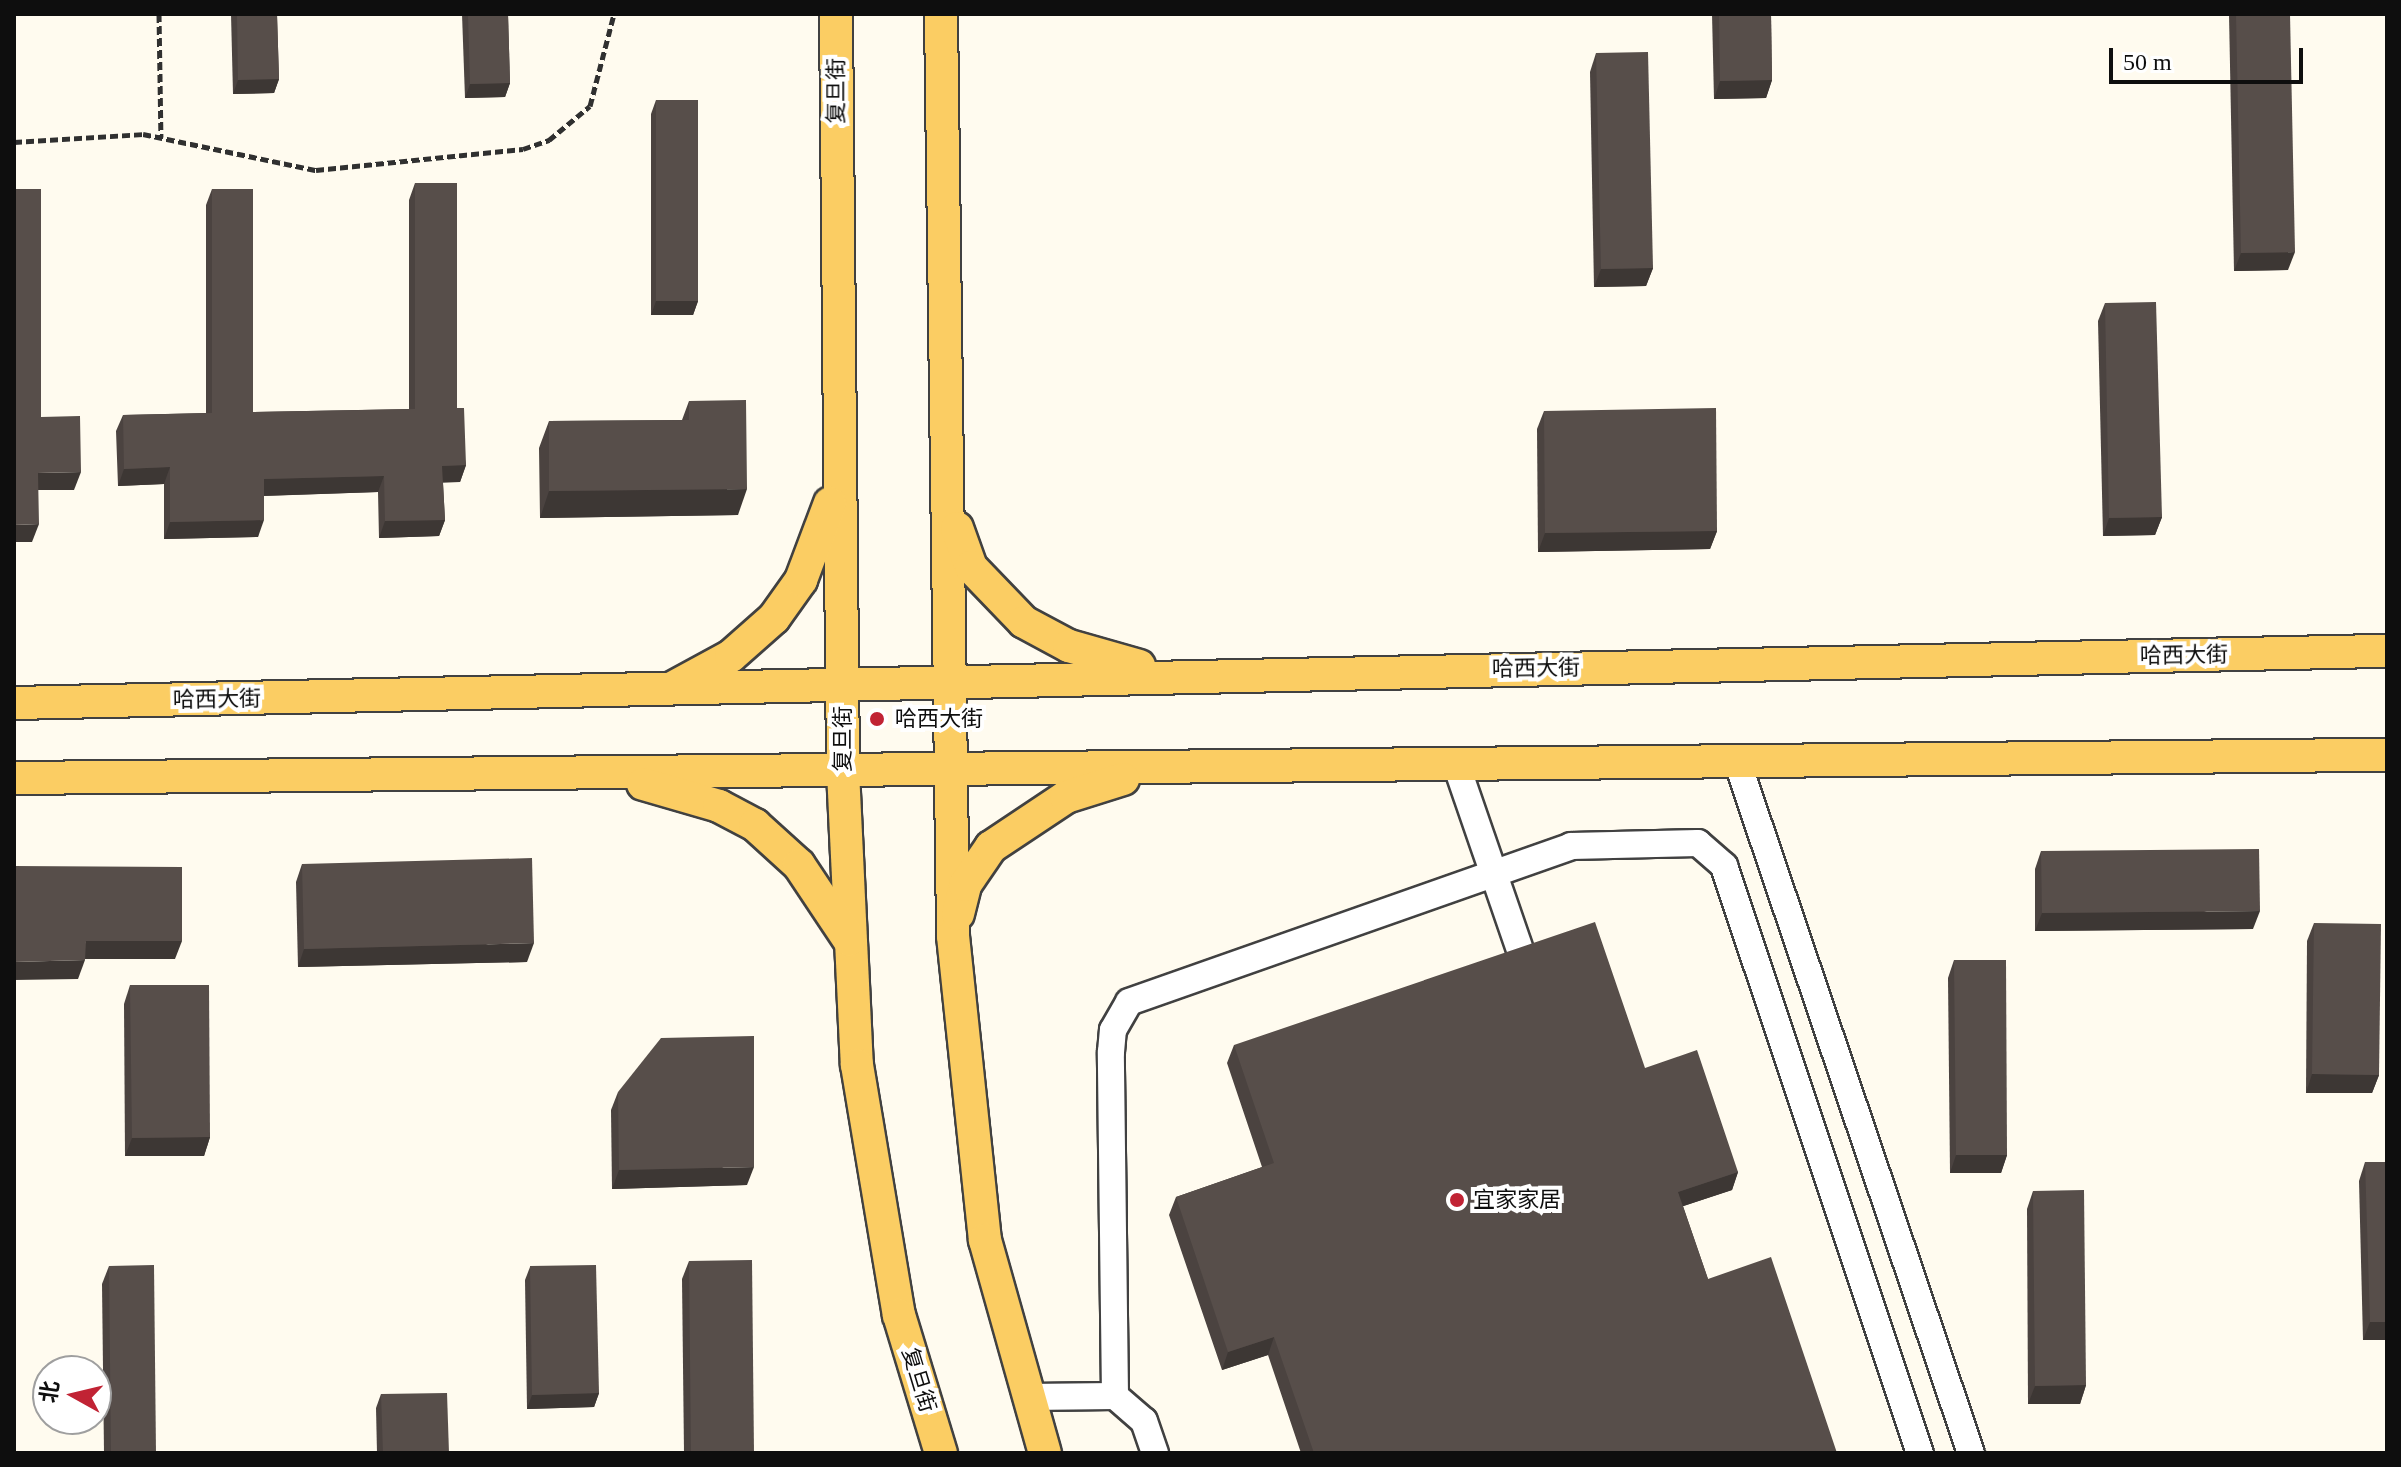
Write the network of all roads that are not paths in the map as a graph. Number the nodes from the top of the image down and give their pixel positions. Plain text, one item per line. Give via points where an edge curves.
1 (836, 14) edge
2 (941, 14) edge
3 (837, 469) junction
4 (950, 496) junction
5 (2387, 651) edge
6 (1169, 675) junction
7 (950, 682) junction
8 (843, 689) junction
9 (667, 690) junction
10 (14, 703) edge
11 (2387, 755) edge
12 (1737, 761) junction
13 (1456, 764) junction
14 (1160, 767) junction
15 (843, 771) junction
16 (597, 773) junction
17 (949, 773) junction
18 (14, 778) edge
19 (1495, 878) junction
20 (953, 936) junction
21 (852, 945) junction
22 (1519, 947) edge
23 (1115, 1396) junction
24 (1028, 1397) junction
25 (941, 1453) edge
26 (1045, 1453) edge
27 (1155, 1453) edge
28 (1920, 1453) edge
29 (1971, 1453) edge

1 - 3 main road, 复旦街
2 - 4 main road
3 - 8 main road, 复旦街
3 - 9 main road via 823,532 774,618 731,656
4 - 6 main road via 971,567 1000,602 1069,646
4 - 7 main road
5 - 6 main road, 哈西大街
6 - 7 main road, 哈西大街
7 - 8 main road, 哈西大街
7 - 17 main road
8 - 9 main road, 哈西大街
8 - 15 main road, 复旦街
9 - 10 main road, 哈西大街
11 - 12 main road
12 - 13 main road
12 - 29 street
13 - 14 main road
13 - 19 street
14 - 17 main road
14 - 20 main road via 1066,797 991,847 965,885
15 - 16 main road
15 - 17 main road
15 - 21 main road, 复旦街
16 - 18 main road
16 - 21 main road via 719,806 755,825 799,865
17 - 20 main road
19 - 22 street
19 - 23 street via 1148,994 1119,1014 1110,1139
19 - 28 street via 1571,846 1698,843 1724,866
20 - 24 main road via 985,1240
21 - 25 main road, 复旦街 via 872,1177 899,1315
23 - 24 street
23 - 27 street via 1144,1421
24 - 26 main road

